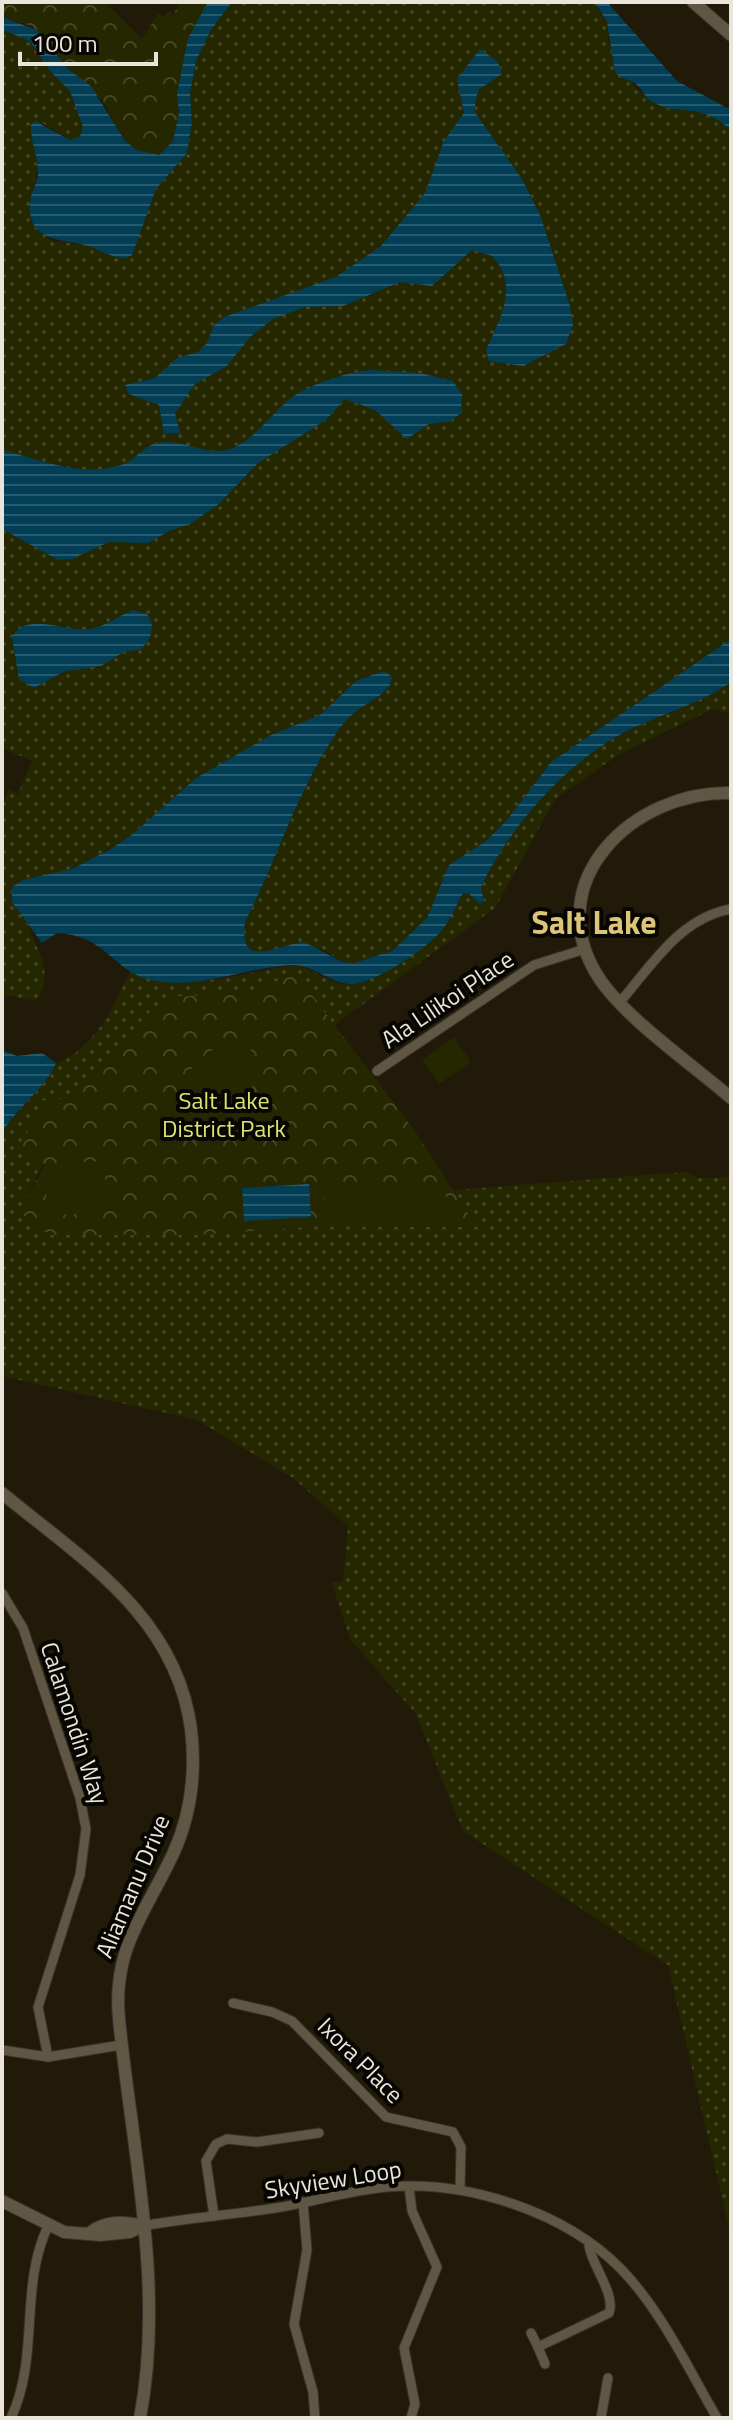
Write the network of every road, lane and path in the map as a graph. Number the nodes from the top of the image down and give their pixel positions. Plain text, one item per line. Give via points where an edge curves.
1 (693, 2) edge
2 (731, 35) edge
3 (731, 793) edge
4 (731, 909) edge
5 (585, 949) junction
6 (620, 1002) junction
7 (377, 1071) dead end
8 (731, 1098) edge
9 (2, 1493) edge
10 (2, 1593) edge
11 (233, 2003) dead end
12 (121, 2045) junction
13 (2, 2050) edge
14 (48, 2057) junction
15 (319, 2133) dead end
16 (409, 2187) junction
17 (460, 2190) junction
18 (2, 2201) edge
19 (303, 2202) junction
20 (214, 2216) junction
21 (48, 2226) junction
22 (142, 2226) junction
23 (589, 2246) junction
24 (531, 2333) dead end
25 (538, 2347) junction
26 (545, 2364) dead end
27 (608, 2378) dead end
28 (11, 2418) edge
29 (140, 2418) edge
30 (315, 2418) edge
31 (411, 2418) edge
32 (601, 2418) edge
33 (717, 2418) edge

1 - 2 street
3 - 5 street via 674,801 616,835 598,856 582,894
4 - 6 street via 684,929
5 - 6 street via 601,981
5 - 7 street, Ala Lilikoi Place via 534,965
6 - 8 street
9 - 12 street, Aliamanu Drive via 143,1616 172,1660 188,1711 193,1746 189,1801 173,1855 130,1935 120,1966
10 - 14 street, Calamondin Way via 23,1628 86,1829 80,1875 38,2007
11 - 17 street, Ixora Place via 292,2021 386,2117 453,2132 461,2145
12 - 14 street
12 - 22 street, Aliamanu Drive
13 - 14 street
15 - 20 street via 216,2144 206,2161
16 - 17 street, Skyview Loop
16 - 19 street, Skyview Loop
16 - 31 street via 412,2211 437,2267 404,2348 416,2406
17 - 23 street, Skyview Loop via 531,2211
18 - 21 street
19 - 20 street, Skyview Loop
19 - 30 street via 307,2250 294,2324
20 - 22 street, Skyview Loop
21 - 22 street via 100,2235
21 - 28 street via 34,2264 30,2350
22 - 29 street, Aliamanu Drive via 151,2311
23 - 25 street via 610,2311
23 - 33 street, Skyview Loop via 619,2267 639,2290
24 - 25 street
25 - 26 street
27 - 32 street

